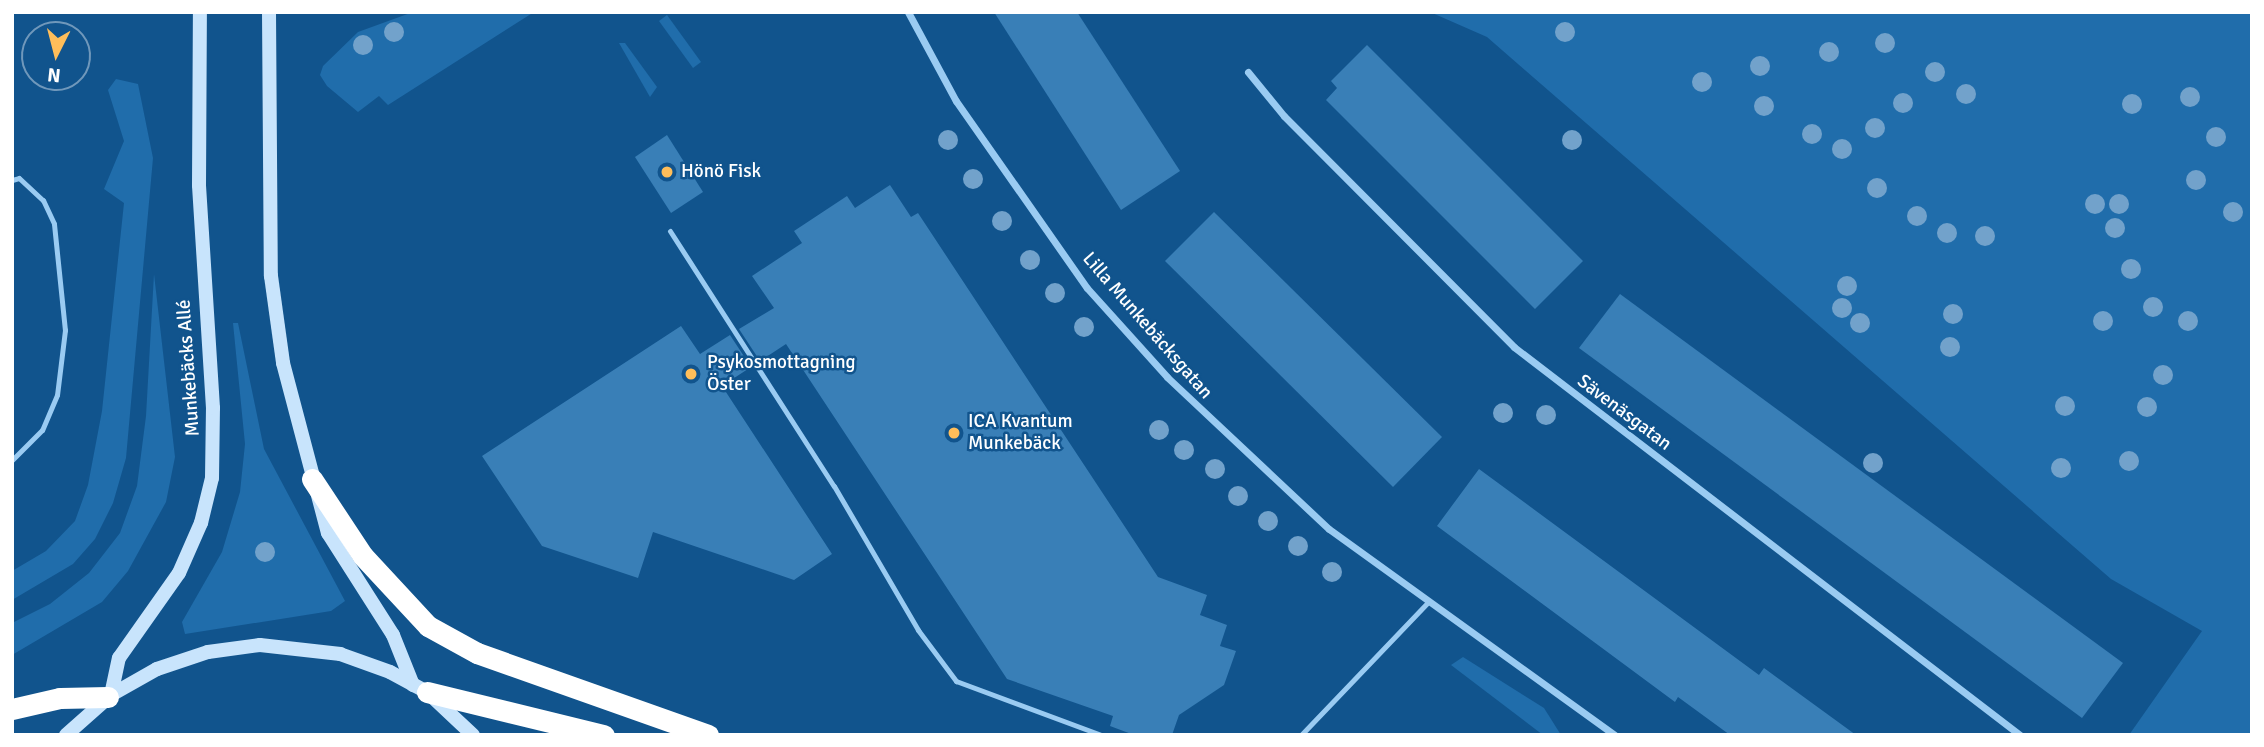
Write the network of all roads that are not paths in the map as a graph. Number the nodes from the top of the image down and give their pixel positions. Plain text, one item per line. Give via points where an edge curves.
1 (200, 12) edge
2 (270, 12) edge
3 (908, 12) edge
4 (1248, 72) dead end
5 (12, 180) edge
6 (670, 231) dead end
7 (12, 460) edge
8 (312, 479) junction
9 (1428, 602) junction
10 (420, 689) junction
11 (110, 696) junction
12 (12, 709) edge
13 (66, 735) edge
14 (473, 735) edge
15 (604, 735) edge
16 (708, 735) edge
17 (1101, 735) edge
18 (1301, 735) edge
19 (1615, 735) edge
20 (2020, 735) edge

1 - 11 street, Munkebäcks Allé via 198,185 214,408 212,478 201,523 180,573 119,658
2 - 8 street via 271,276 284,363
3 - 9 street, Lilla Munkebäcksgatan via 956,102 1087,288 1242,452 1329,529
4 - 20 street, Sävenäsgatan via 1284,116 1514,347
5 - 7 lane via 19,178 43,200 54,224 65,330 57,395 43,430
6 - 17 lane via 834,486 918,630 956,681
8 - 10 street via 339,557 393,635
8 - 16 highway via 377,574 428,626 469,649
9 - 18 lane
9 - 19 street, Lilla Munkebäcksgatan
10 - 11 street via 340,654 260,645 182,659
10 - 14 street
10 - 15 highway
11 - 12 highway via 60,698
11 - 13 street

